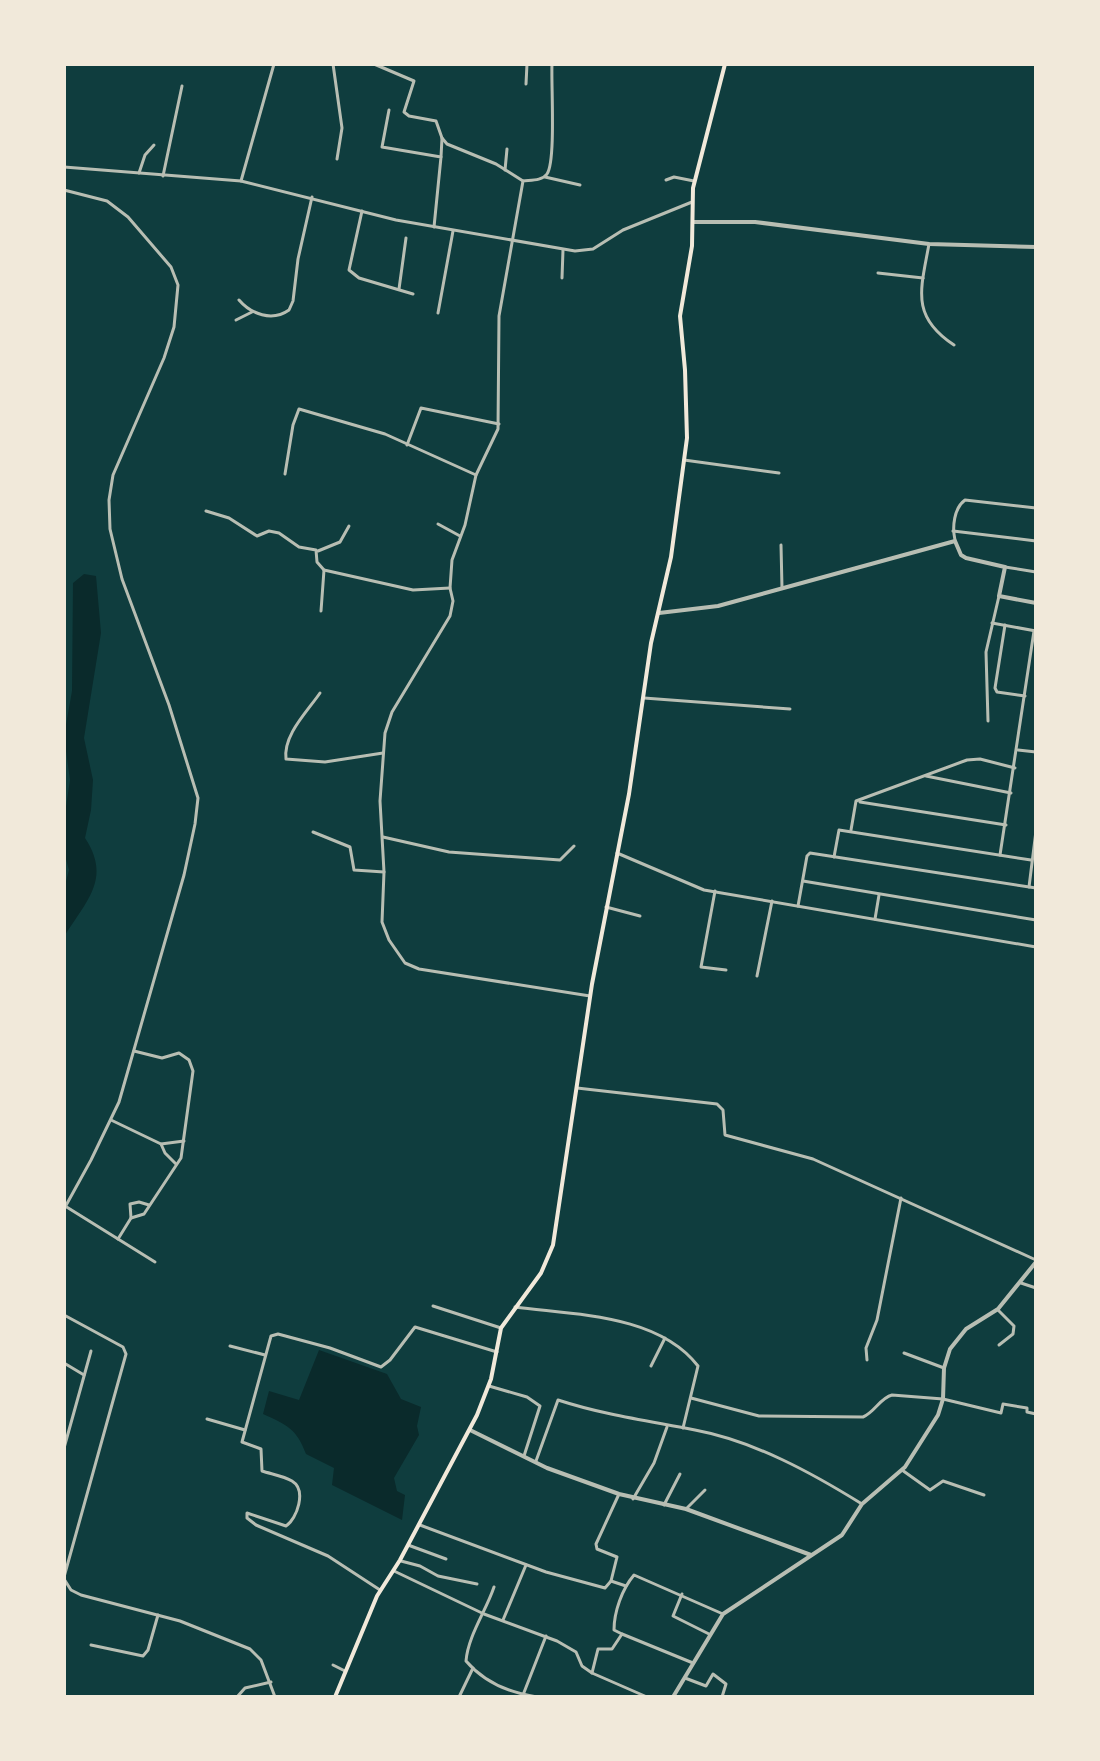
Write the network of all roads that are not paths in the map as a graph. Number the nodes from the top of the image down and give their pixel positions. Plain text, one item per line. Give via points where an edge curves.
1 (274, 64) edge
2 (333, 64) edge
3 (374, 64) edge
4 (527, 64) edge
5 (552, 64) edge
6 (725, 64) edge
7 (526, 84) dead end
8 (182, 86) dead end
9 (389, 110) dead end
10 (442, 138) junction
11 (154, 145) dead end
12 (507, 149) dead end
13 (441, 157) junction
14 (337, 159) dead end
15 (64, 167) edge
16 (505, 170) junction
17 (139, 173) junction
18 (163, 176) junction
19 (545, 177) junction
20 (666, 180) dead end
21 (241, 181) junction
22 (523, 181) junction
23 (694, 181) junction
24 (580, 185) dead end
25 (64, 190) edge
26 (312, 197) junction
27 (692, 202) junction
28 (362, 211) junction
29 (693, 222) junction
30 (434, 227) junction
31 (453, 231) junction
32 (406, 238) dead end
33 (513, 241) junction
34 (929, 244) junction
35 (1036, 247) edge
36 (563, 250) junction
37 (878, 273) dead end
38 (562, 278) dead end
39 (923, 278) junction
40 (399, 289) junction
41 (413, 294) dead end
42 (239, 300) dead end
43 (252, 312) junction
44 (438, 313) dead end
45 (236, 320) dead end
46 (954, 345) dead end
47 (499, 424) junction
48 (407, 445) junction
49 (684, 460) junction
50 (779, 473) dead end
51 (285, 474) dead end
52 (476, 475) junction
53 (1036, 508) edge
54 (206, 511) dead end
55 (438, 524) dead end
56 (349, 526) dead end
57 (953, 531) junction
58 (460, 536) junction
59 (955, 541) junction
60 (1036, 541) edge
61 (781, 545) dead end
62 (318, 551) junction
63 (1005, 567) junction
64 (324, 570) junction
65 (1036, 572) edge
66 (450, 588) junction
67 (782, 588) junction
68 (999, 596) junction
69 (1036, 603) edge
70 (321, 611) dead end
71 (659, 613) junction
72 (991, 623) junction
73 (1005, 625) junction
74 (1035, 631) edge
75 (320, 693) dead end
76 (1025, 696) junction
77 (644, 698) junction
78 (790, 709) dead end
79 (988, 721) dead end
80 (1018, 750) junction
81 (1036, 752) edge
82 (383, 753) junction
83 (1015, 768) junction
84 (926, 776) junction
85 (1011, 793) junction
86 (856, 801) junction
87 (1006, 825) junction
88 (1036, 831) edge
89 (313, 832) dead end
90 (851, 832) junction
91 (383, 837) junction
92 (574, 846) dead end
93 (617, 853) junction
94 (1000, 855) junction
95 (834, 857) junction
96 (1031, 860) junction
97 (384, 872) junction
98 (803, 881) junction
99 (1029, 887) junction
100 (1036, 888) edge
101 (715, 891) junction
102 (879, 894) junction
103 (772, 901) junction
104 (798, 906) junction
105 (606, 907) junction
106 (640, 916) dead end
107 (875, 919) junction
108 (1036, 920) edge
109 (1036, 947) edge
110 (726, 970) dead end
111 (757, 976) dead end
112 (590, 996) junction
113 (133, 1051) junction
114 (577, 1088) junction
115 (111, 1120) junction
116 (184, 1141) junction
117 (161, 1144) junction
118 (176, 1164) junction
119 (901, 1198) junction
120 (149, 1205) junction
121 (65, 1207) edge
122 (131, 1218) junction
123 (118, 1239) junction
124 (1036, 1261) edge
125 (155, 1262) dead end
126 (1021, 1283) junction
127 (1036, 1288) edge
128 (433, 1306) dead end
129 (515, 1307) junction
130 (998, 1309) junction
131 (64, 1315) edge
132 (501, 1328) junction
133 (665, 1338) junction
134 (999, 1345) dead end
135 (230, 1346) dead end
136 (91, 1351) dead end
137 (497, 1352) junction
138 (904, 1353) dead end
139 (265, 1355) junction
140 (867, 1360) dead end
141 (64, 1363) edge
142 (651, 1366) dead end
143 (944, 1368) junction
144 (84, 1375) junction
145 (488, 1386) junction
146 (691, 1398) junction
147 (943, 1399) junction
148 (1036, 1414) edge
149 (207, 1419) dead end
150 (667, 1427) junction
151 (683, 1429) junction
152 (245, 1430) junction
153 (470, 1430) junction
154 (66, 1433) edge
155 (64, 1448) edge
156 (524, 1456) junction
157 (535, 1462) junction
158 (902, 1470) junction
159 (680, 1474) dead end
160 (705, 1490) dead end
161 (619, 1494) junction
162 (984, 1495) dead end
163 (633, 1499) junction
164 (862, 1504) junction
165 (664, 1505) junction
166 (686, 1509) junction
167 (418, 1525) junction
168 (408, 1545) junction
169 (811, 1555) junction
170 (446, 1559) dead end
171 (400, 1560) junction
172 (526, 1565) junction
173 (393, 1570) junction
174 (64, 1578) edge
175 (611, 1581) junction
176 (477, 1584) dead end
177 (627, 1586) junction
178 (494, 1587) dead end
179 (380, 1590) junction
180 (682, 1594) junction
181 (484, 1614) junction
182 (723, 1614) junction
183 (158, 1615) junction
184 (503, 1621) junction
185 (622, 1634) junction
186 (709, 1634) junction
187 (546, 1636) junction
188 (91, 1645) dead end
189 (693, 1663) junction
190 (333, 1665) dead end
191 (473, 1668) junction
192 (345, 1671) junction
193 (592, 1673) junction
194 (685, 1678) junction
195 (271, 1682) junction
196 (635, 1691) junction
197 (514, 1695) edge
198 (523, 1695) junction
199 (237, 1697) edge
200 (275, 1697) edge
201 (335, 1697) edge
202 (459, 1697) edge
203 (537, 1697) edge
204 (632, 1697) edge
205 (647, 1697) edge
206 (673, 1697) edge
207 (722, 1697) edge

1 - 21 street
2 - 14 street via 342,128
3 - 10 street via 414,81 405,115 436,121
4 - 7 street
5 - 19 street via 551,155
6 - 23 main road
8 - 18 street
9 - 13 street via 382,147
10 - 13 street
10 - 16 street
11 - 17 street
12 - 16 street
13 - 30 street
15 - 17 street
16 - 22 street
17 - 18 street
18 - 21 street
19 - 22 street
19 - 24 street
20 - 23 street
21 - 26 street
22 - 33 street
23 - 27 main road
25 - 113 street via 107,201 128,217 171,267 178,285 174,327 122,451 109,500 122,579 198,798 184,875
26 - 28 street
26 - 43 street via 291,307 281,315
27 - 29 main road
27 - 36 street via 612,235 593,249
28 - 30 street
28 - 40 street via 349,270
29 - 34 street via 755,222
29 - 49 main road via 680,316 687,407
30 - 31 street
31 - 33 street
31 - 44 street
32 - 40 street
33 - 36 street
33 - 47 street via 499,316
34 - 35 street
34 - 39 street
36 - 38 street
37 - 39 street
39 - 46 street via 922,307 935,329
40 - 41 street
42 - 43 street
43 - 45 street
47 - 48 street via 421,408
47 - 52 street
48 - 51 street via 299,409
48 - 52 street
49 - 50 street
49 - 71 main road
52 - 58 street
53 - 57 street via 965,500
54 - 62 street via 257,536 279,533 299,547
55 - 58 street
56 - 62 street via 340,542
57 - 59 street
57 - 60 street
58 - 66 street
59 - 63 street via 966,558
59 - 67 street
61 - 67 street
62 - 64 street via 317,562
63 - 65 street
63 - 68 street
64 - 66 street via 413,590
64 - 70 street
66 - 82 street via 450,616 389,717
67 - 71 street via 718,606
68 - 69 street
68 - 72 street
71 - 77 main road
72 - 73 street
72 - 79 street via 986,652
73 - 74 street
73 - 76 street via 995,688
74 - 76 street
75 - 82 street via 290,736 286,759 325,762
76 - 80 street
77 - 78 street
77 - 93 main road
80 - 81 street
80 - 83 street
82 - 91 street
83 - 84 street via 973,759
83 - 85 street
84 - 85 street
84 - 86 street
85 - 87 street
86 - 87 street
86 - 90 street
87 - 94 street
88 - 96 street
89 - 97 street via 350,847 354,870
90 - 94 street
90 - 95 street via 839,830
91 - 92 street via 449,852 560,860
91 - 97 street
93 - 101 street
93 - 105 main road
94 - 96 street
95 - 98 street via 808,854
95 - 99 street
96 - 99 street
97 - 112 street via 382,922 405,963 453,976
98 - 102 street
98 - 104 street
99 - 100 street
101 - 103 street
101 - 110 street via 701,967
102 - 107 street
102 - 108 street
103 - 104 street
103 - 111 street
104 - 107 street
105 - 106 street
105 - 112 main road
107 - 109 street
112 - 114 main road
113 - 115 street
113 - 116 street via 162,1058 179,1053 192,1065
114 - 119 street via 717,1104 723,1110 725,1135 813,1159
114 - 129 main road via 553,1245
115 - 117 street
115 - 121 street
116 - 117 street
116 - 118 street
117 - 118 street
118 - 120 street
119 - 124 street
119 - 140 street
120 - 122 street via 144,1214
120 - 122 street via 133,1202
121 - 123 street
122 - 123 street
123 - 125 street
124 - 126 street
126 - 127 street
126 - 130 street
128 - 132 street
129 - 132 main road
129 - 133 street via 613,1321
130 - 134 street via 1014,1326 1013,1334
130 - 143 street via 966,1329 950,1349
131 - 174 street via 123,1347 126,1354
132 - 137 main road
133 - 142 street
133 - 146 street via 698,1366
135 - 139 street
136 - 144 street
137 - 139 street via 416,1327 381,1367 275,1334
137 - 145 main road
138 - 143 street
139 - 152 street
141 - 144 street
143 - 147 street
144 - 154 street
145 - 153 main road
145 - 156 street via 540,1406
146 - 147 street via 759,1416 811,1418 863,1417 888,1395
146 - 151 street
147 - 148 street via 1001,1413 1003,1404
147 - 158 street via 936,1420
149 - 152 street
150 - 151 street
150 - 157 street via 558,1400
150 - 163 street
151 - 164 street via 750,1448 817,1476
152 - 179 street via 242,1442 263,1452 262,1471 294,1482 299,1500 286,1526 247,1513 248,1520 328,1556
153 - 156 street
153 - 167 main road
154 - 155 street
156 - 157 street
157 - 161 street
158 - 162 street via 930,1490 943,1481
158 - 164 street
159 - 165 street
160 - 166 street
161 - 163 street
161 - 175 street via 595,1546 617,1557
163 - 165 street
164 - 169 street via 842,1535
165 - 166 street
166 - 169 street
167 - 168 main road
167 - 172 street
168 - 170 street
168 - 171 main road
169 - 182 street
171 - 173 main road
171 - 176 street
172 - 175 street via 602,1588
172 - 184 street
173 - 179 main road
173 - 181 street
174 - 183 street via 81,1595
175 - 177 street
177 - 180 street via 637,1575
177 - 185 street via 613,1628
178 - 181 street
179 - 192 main road
180 - 182 street
180 - 186 street via 673,1616
181 - 184 street
181 - 191 street via 466,1658
182 - 186 street
183 - 188 street via 143,1656
183 - 195 street via 250,1649
184 - 187 street
185 - 189 street
185 - 193 street via 612,1649 598,1649
186 - 189 street
187 - 193 street via 576,1652
187 - 198 street
189 - 194 street
190 - 192 street
191 - 197 street
191 - 202 street
192 - 201 main road
193 - 196 street
194 - 206 street
194 - 207 street via 706,1686 713,1674 726,1684
195 - 199 street via 245,1688
195 - 200 street
196 - 204 street
196 - 205 street
197 - 198 street
198 - 203 street

